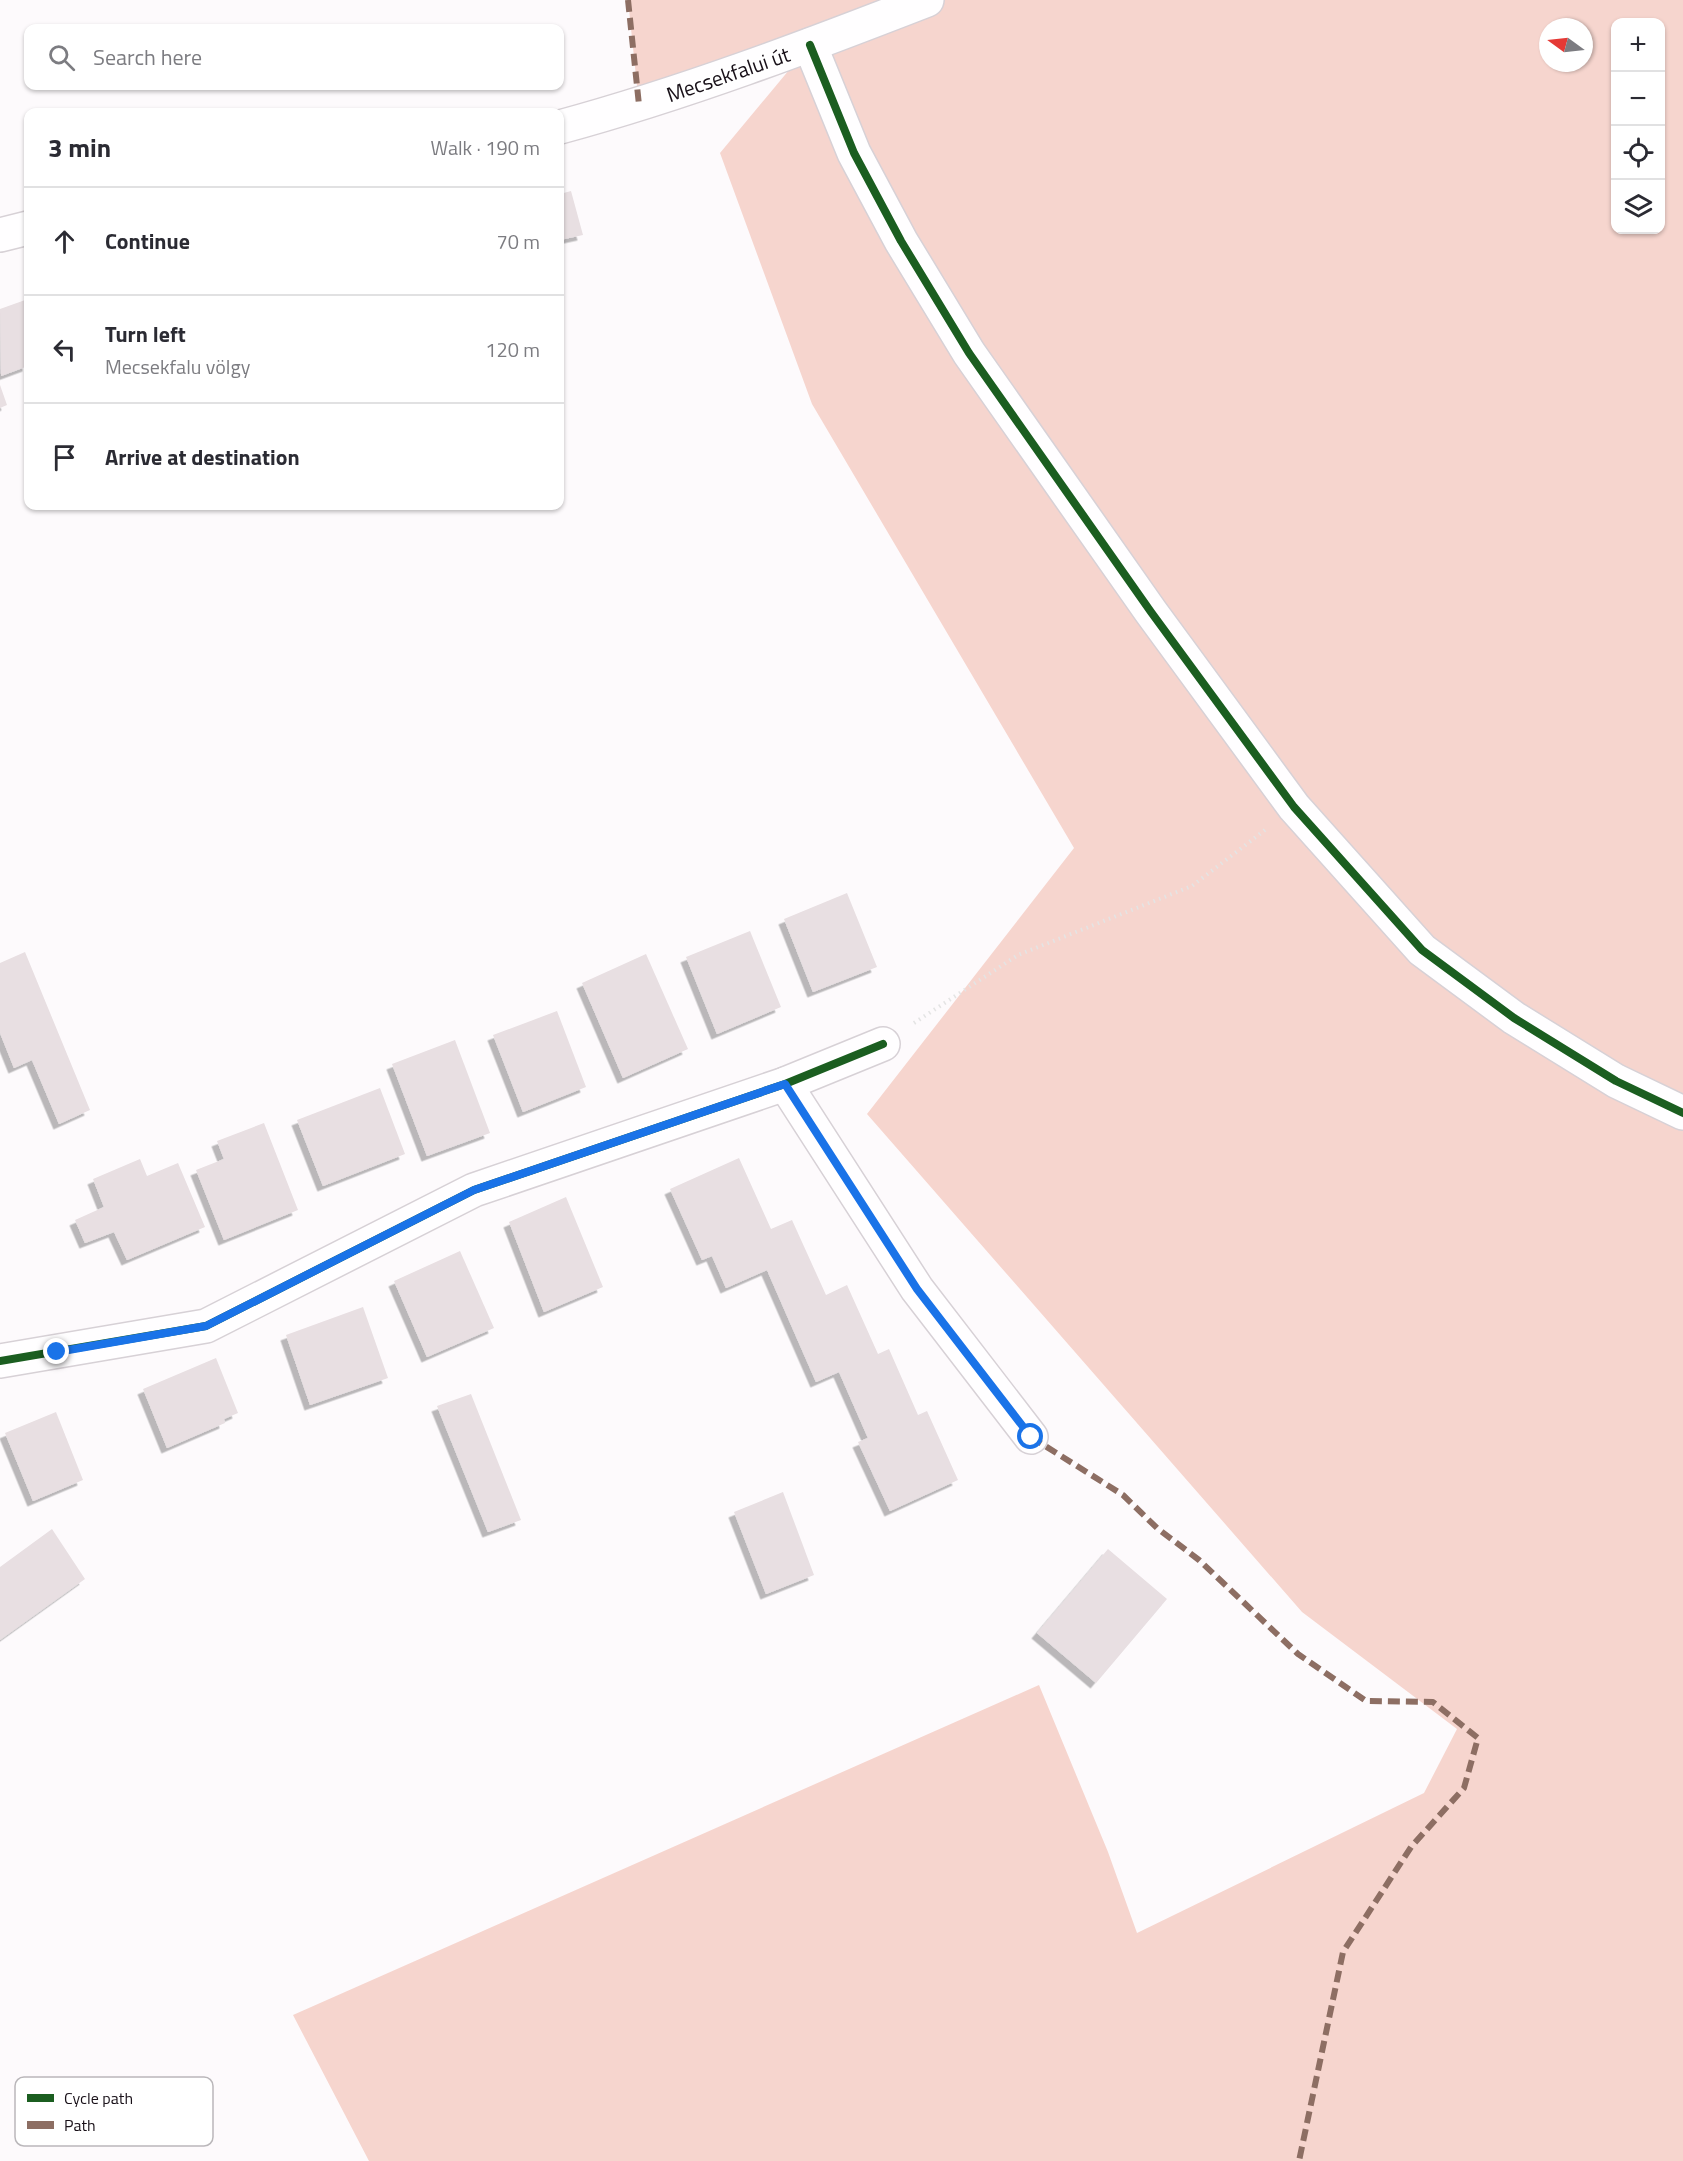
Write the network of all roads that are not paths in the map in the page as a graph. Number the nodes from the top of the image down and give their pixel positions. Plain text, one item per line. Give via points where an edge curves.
1 (927, 0) edge
2 (810, 45) junction
3 (564, 126) edge
4 (24, 229) edge
5 (0, 235) edge
6 (883, 1044) road end
7 (785, 1084) junction
8 (1683, 1113) edge
9 (0, 1361) edge
10 (1031, 1437) dead end

1 - 2 street, Mecsekfalui út
2 - 3 street, Mecsekfalui út via 639,105
2 - 8 street via 854,153 969,353 1294,807 1422,950 1514,1018 1616,1081
4 - 5 street
6 - 7 street
7 - 9 street via 474,1190 206,1326
7 - 10 street via 917,1289

